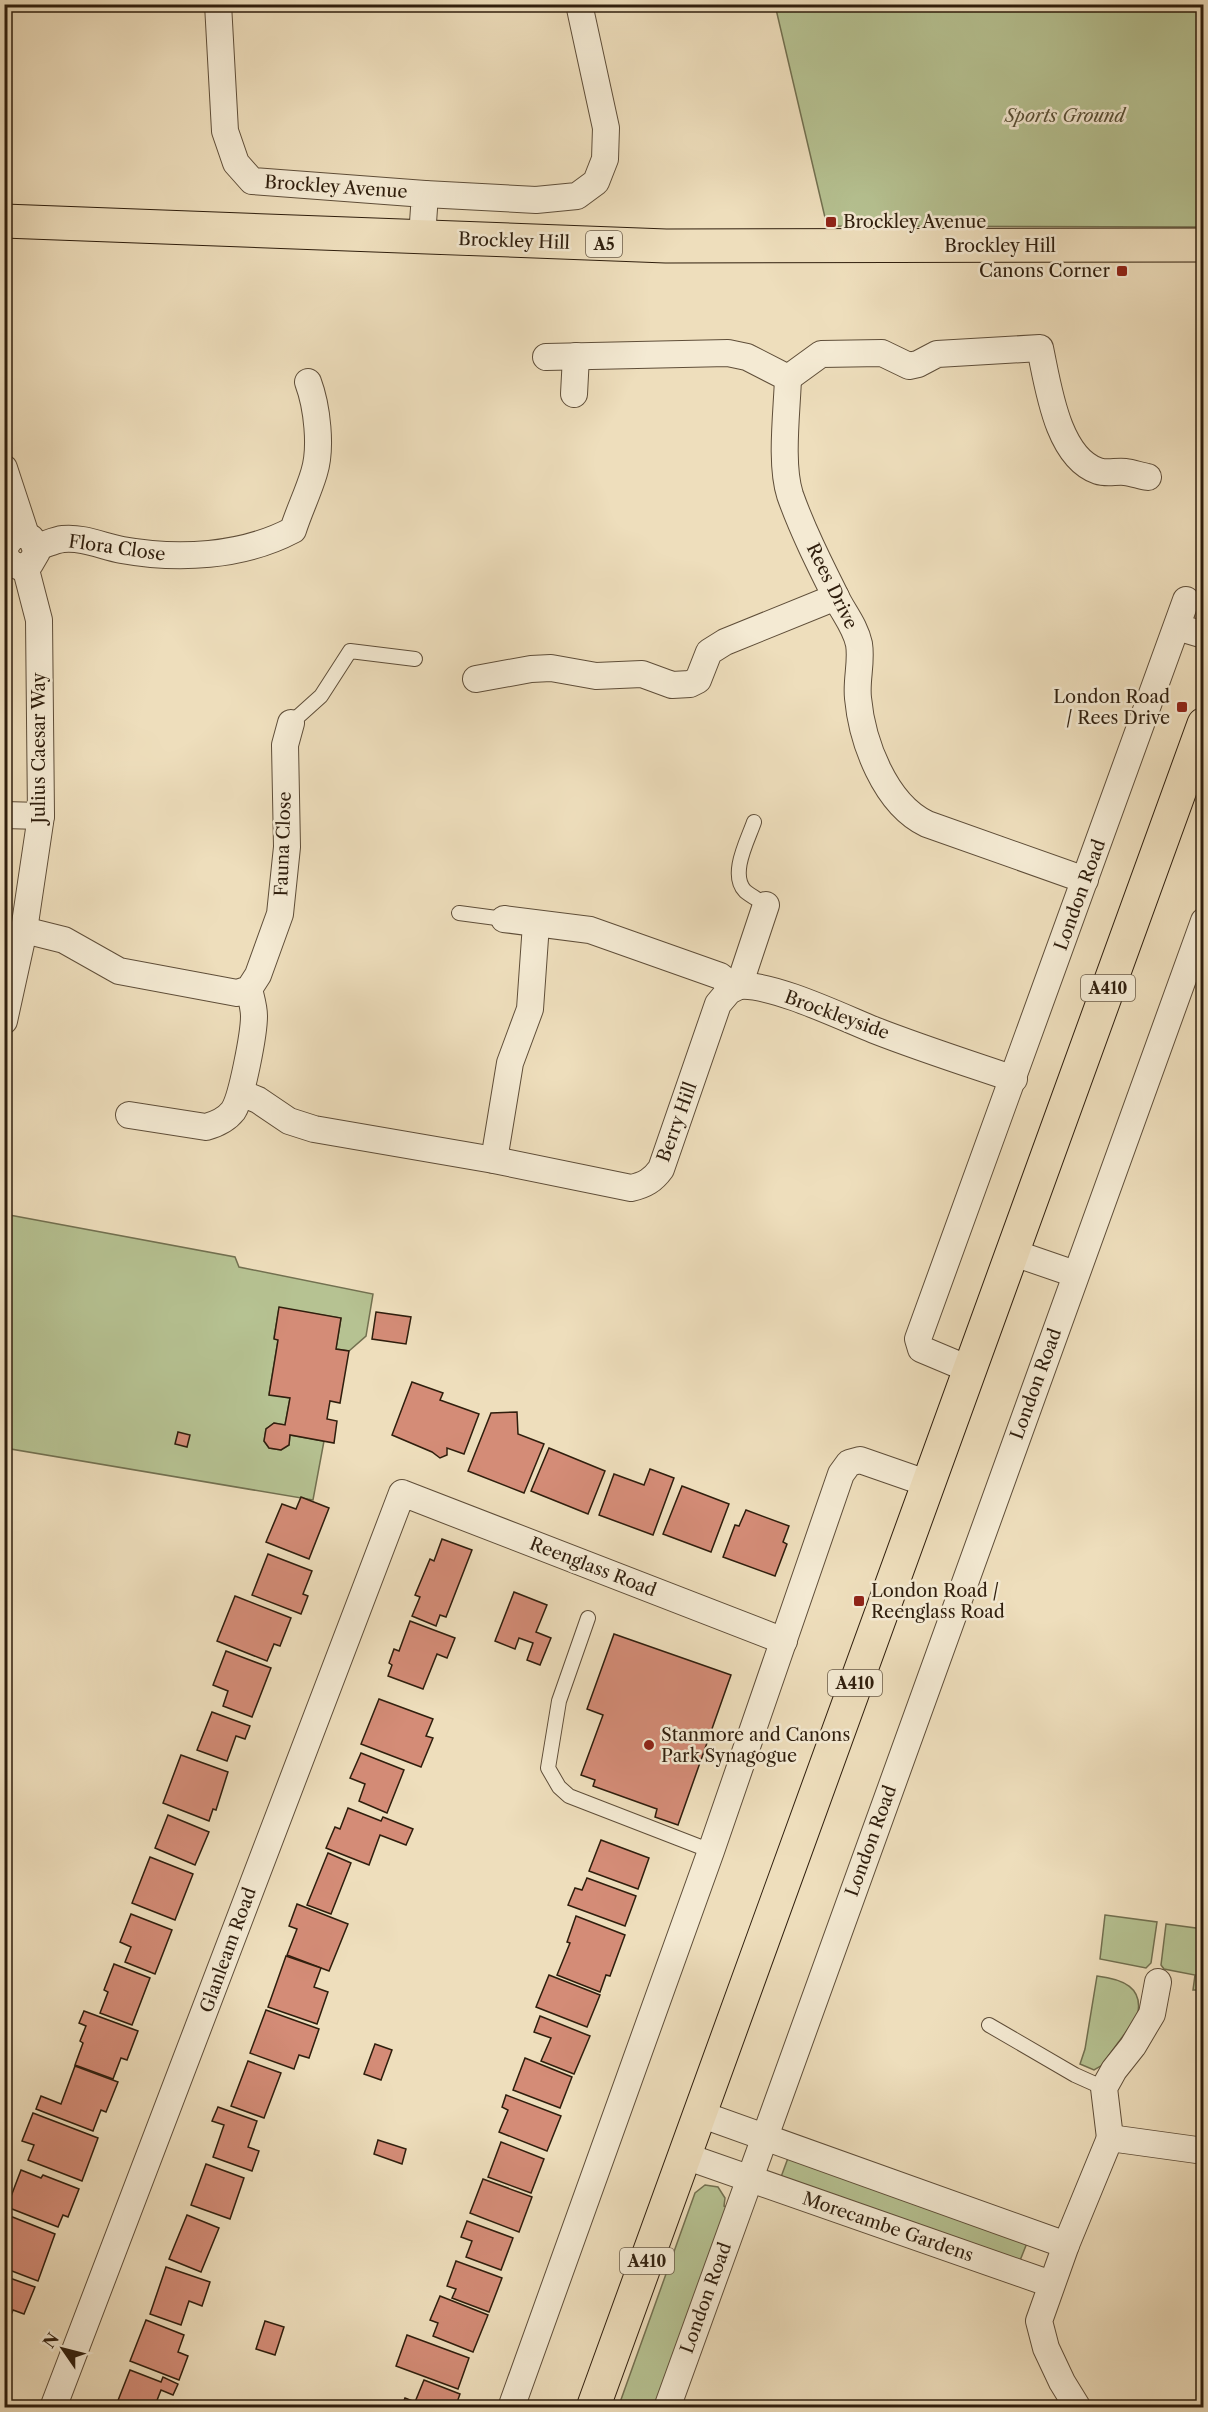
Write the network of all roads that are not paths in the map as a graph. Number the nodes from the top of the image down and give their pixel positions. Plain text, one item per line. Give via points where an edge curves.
1 (218, 4) edge
2 (579, 4) edge
3 (425, 194) junction
4 (4, 221) edge
5 (422, 237) junction
6 (1203, 245) edge
7 (576, 356) junction
8 (546, 357) dead end
9 (788, 378) junction
10 (308, 382) dead end
11 (574, 394) dead end
12 (4, 468) edge
13 (1148, 477) dead end
14 (13, 548) edge
15 (836, 597) junction
16 (1186, 600) dead end
17 (1177, 627) junction
18 (1203, 635) edge
19 (415, 659) dead end
20 (476, 679) dead end
21 (291, 723) joint
22 (1203, 724) edge
23 (4, 815) edge
24 (41, 816) junction
25 (754, 822) dead end
26 (1085, 880) junction
27 (766, 904) joint
28 (459, 913) dead end
29 (504, 919) joint
30 (1203, 921) edge
31 (536, 924) junction
32 (24, 930) junction
33 (737, 986) junction
34 (249, 989) junction
35 (4, 1021) edge
36 (1014, 1079) junction
37 (241, 1093) junction
38 (129, 1115) dead end
39 (494, 1160) junction
40 (1014, 1253) junction
41 (1075, 1274) junction
42 (971, 1370) junction
43 (929, 1484) junction
44 (402, 1493) joint
45 (588, 1618) dead end
46 (784, 1641) junction
47 (711, 1851) junction
48 (1158, 1982) dead end
49 (989, 2025) dead end
50 (1104, 2088) junction
51 (700, 2114) junction
52 (764, 2137) junction
53 (1110, 2138) junction
54 (1203, 2151) edge
55 (685, 2156) junction
56 (749, 2178) junction
57 (1066, 2245) junction
58 (1052, 2284) junction
59 (53, 2408) edge
60 (511, 2408) edge
61 (593, 2408) edge
62 (667, 2408) edge
63 (1078, 2408) edge

1 - 3 street, Brockley Avenue via 225,131 236,163 252,181
2 - 3 street, Brockley Avenue via 606,128 605,159 596,182 577,196 536,200
3 - 5 street, Brockley Avenue
4 - 5 main road, Brockley Hill / A5
5 - 6 main road, Brockley Hill / A5 via 666,246
7 - 8 street
7 - 9 street via 728,353 747,357
7 - 11 street
9 - 13 street via 821,354 882,353 909,366 937,354 1040,348 1054,411 1077,456 1097,471
9 - 15 street, Rees Drive via 785,472 790,494
10 - 14 street, Flora Close via 315,400 318,454 315,473 293,530 274,540 204,555 164,555 62,539
12 - 14 street, Julius Caesar Way
14 - 24 street, Julius Caesar Way via 39,620
15 - 20 street via 725,642 709,652 698,680 690,684 672,685 642,674 596,676 551,668
15 - 26 street, Rees Drive via 859,644 858,695 871,752 902,808 927,824
16 - 17 street, London Road
17 - 18 street
17 - 26 street, London Road
19 - 21 lane, Fauna Close via 350,651 321,696
21 - 34 street, Fauna Close via 285,745 287,847 280,914
22 - 40 main road, A410
23 - 24 street
24 - 32 street, Julius Caesar Way
25 - 27 lane via 739,869 740,882
26 - 36 street, London Road
27 - 33 street
28 - 29 lane
29 - 31 street
30 - 41 street, London Road
31 - 33 street via 590,930 720,976
31 - 39 street via 530,1009 510,1063
32 - 34 street via 64,940 119,971 237,993
32 - 35 street, Julius Caesar Way
33 - 36 street, Brockleyside via 753,986 808,1003
33 - 39 street, Berry Hill via 718,1004 661,1169 649,1182 631,1188
34 - 37 street via 254,1019
36 - 42 street, London Road via 918,1339 926,1352
37 - 38 street via 226,1118 206,1127
37 - 39 street, Berry Hill via 289,1121 314,1129
40 - 41 street
40 - 42 main road, A410
41 - 52 street, London Road
42 - 43 main road, A410
43 - 46 street via 860,1460 849,1463 841,1474
43 - 51 main road, A410
44 - 46 street, Reenglass Road
44 - 59 street, Glanleam Road
45 - 47 lane via 559,1701 549,1768 559,1788 569,1796
46 - 47 street
47 - 60 street
48 - 50 street via 1149,2021
49 - 50 lane
50 - 53 street
51 - 52 street
51 - 55 main road, A410
52 - 56 street, London Road
52 - 57 street
53 - 54 street
53 - 57 street
55 - 56 street, Morecambe Gardens
55 - 61 main road, A410
56 - 58 street, Morecambe Gardens
56 - 62 street, London Road
57 - 58 street
58 - 63 street via 1039,2321 1046,2348

